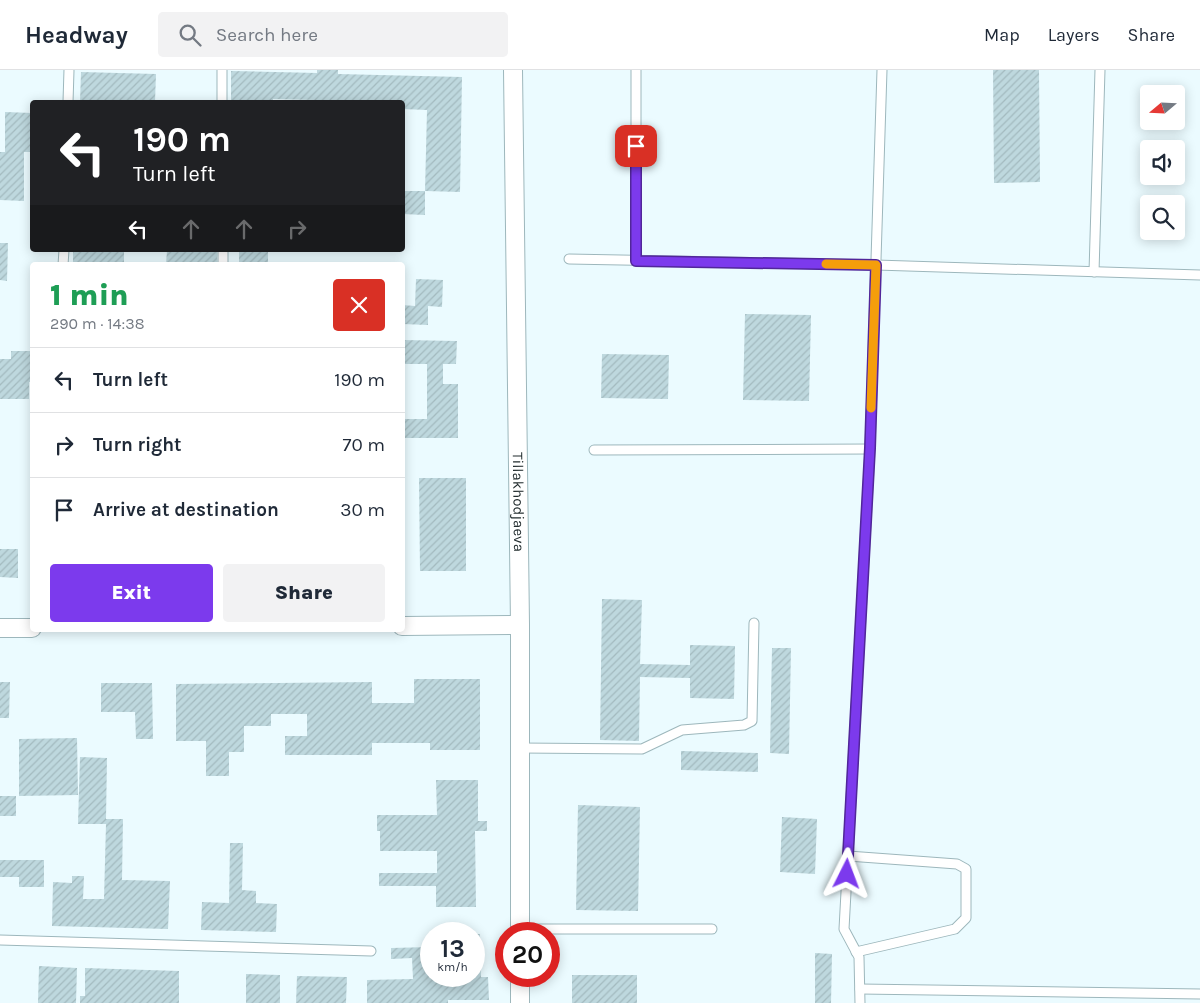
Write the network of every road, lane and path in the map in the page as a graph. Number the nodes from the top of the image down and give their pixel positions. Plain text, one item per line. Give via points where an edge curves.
1 (69, 70) edge
2 (222, 70) edge
3 (513, 70) edge
4 (636, 70) edge
5 (882, 70) edge
6 (1100, 70) edge
7 (68, 100) edge
8 (222, 100) edge
9 (569, 259) dead end
10 (636, 261) junction
11 (876, 265) junction
12 (1094, 272) junction
13 (1200, 275) edge
14 (870, 448) junction
15 (594, 450) dead end
16 (754, 623) dead end
17 (520, 625) junction
18 (405, 626) edge
19 (0, 628) edge
20 (30, 628) edge
21 (520, 748) junction
22 (848, 856) junction
23 (520, 922) edge
24 (712, 929) dead end
25 (560, 931) edge
26 (0, 940) edge
27 (371, 951) dead end
28 (856, 952) junction
29 (520, 987) edge
30 (860, 989) junction
31 (1200, 994) edge
32 (520, 1003) edge
33 (860, 1003) edge

1 - 7 lane
2 - 8 lane
3 - 17 street, Tillakhodjaeva
4 - 10 lane
5 - 11 lane
6 - 12 lane
9 - 10 lane
10 - 11 lane
11 - 12 lane
11 - 14 lane
12 - 13 lane
14 - 15 lane
14 - 22 lane
16 - 21 lane via 752,721 744,725 682,730 642,749
17 - 18 street
17 - 21 street, Tillakhodjaeva
19 - 20 street
21 - 23 street, Tillakhodjaeva
22 - 28 lane via 844,929
22 - 28 lane via 958,864 966,869 966,918 955,929
24 - 25 lane
26 - 27 lane
28 - 30 lane
29 - 32 street
30 - 31 lane
30 - 33 lane

